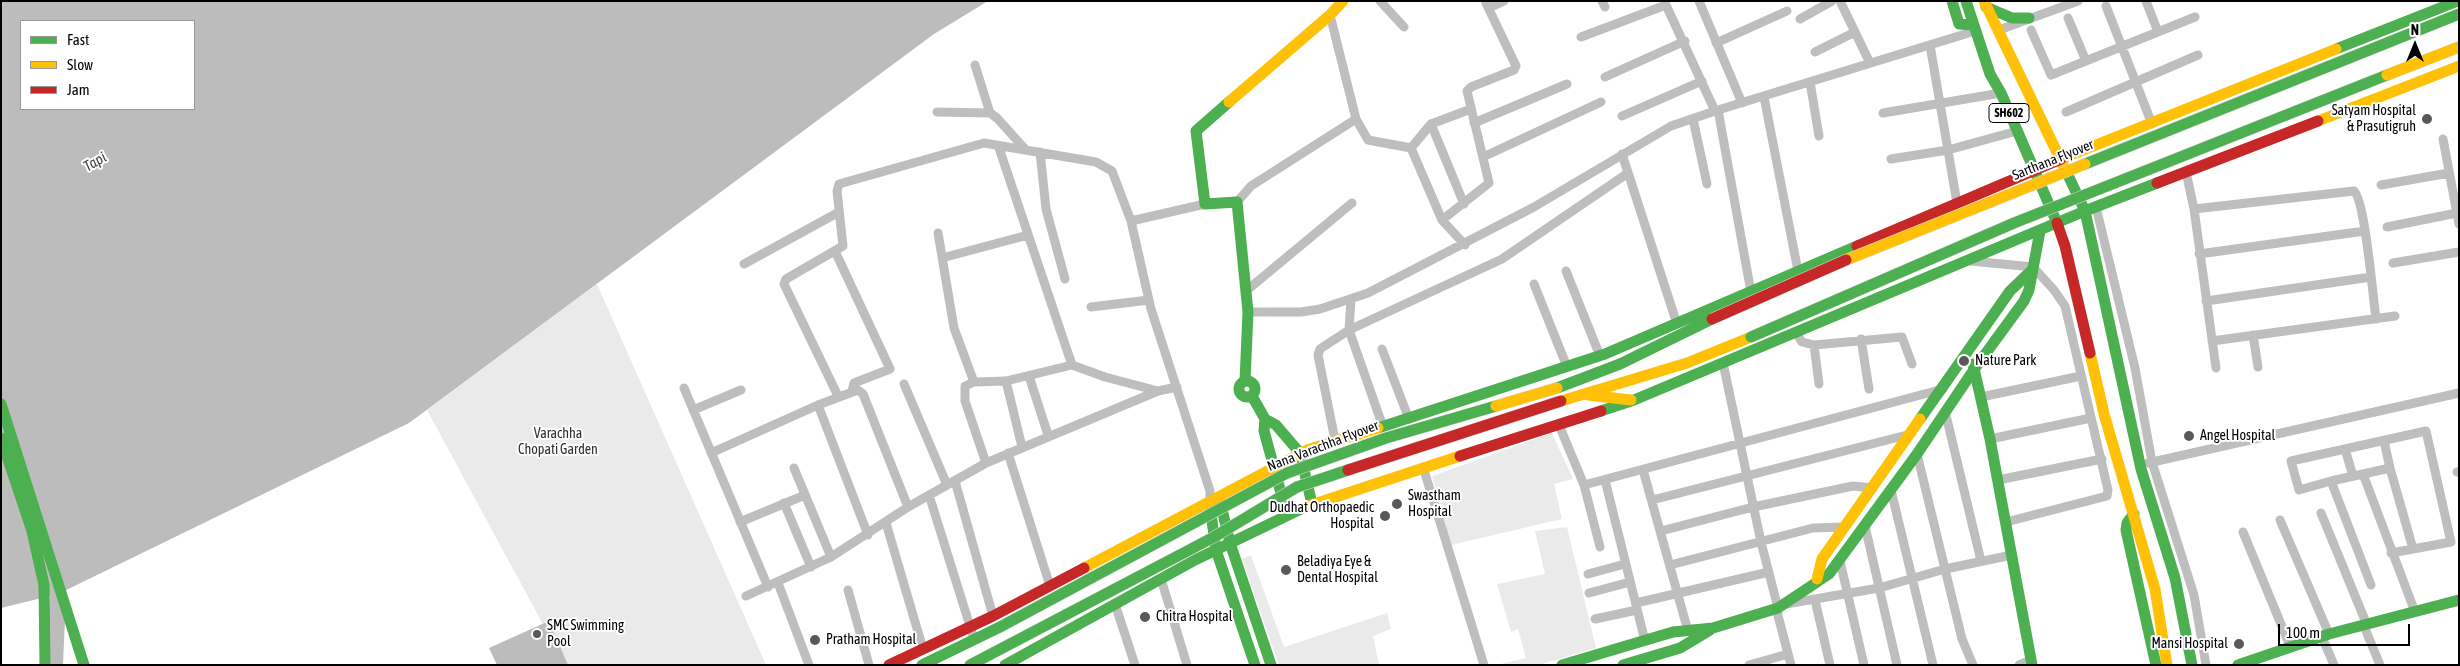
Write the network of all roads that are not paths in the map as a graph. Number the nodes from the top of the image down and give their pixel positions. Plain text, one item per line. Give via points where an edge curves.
1 (1343, 1) edge
2 (1380, 1) edge
3 (1504, 1) edge
4 (1699, 1) edge
5 (1832, 1) edge
6 (1840, 1) edge
7 (1952, 1) edge
8 (1966, 1) edge
9 (2078, 1) edge
10 (2146, 1) edge
11 (2458, 1) edge
12 (1985, 4) edge
13 (2106, 6) dead end
14 (1787, 12) dead end
15 (2459, 14) edge
16 (1330, 15) junction
17 (2195, 17) dead end
18 (2029, 18) junction
19 (2068, 18) dead end
20 (1800, 19) dead end
21 (1404, 28) dead end
22 (1974, 28) junction
23 (1999, 30) junction
24 (2031, 30) dead end
25 (1855, 32) junction
26 (2158, 32) junction
27 (1581, 36) dead end
28 (1684, 41) junction
29 (1716, 42) junction
30 (1930, 45) junction
31 (2122, 47) junction
32 (2459, 47) edge
33 (1815, 52) dead end
34 (2198, 56) dead end
35 (2086, 61) junction
36 (1870, 63) junction
37 (975, 65) dead end
38 (2459, 66) edge
39 (1605, 78) dead end
40 (1702, 81) junction
41 (1810, 82) junction
42 (2136, 82) junction
43 (1567, 84) dead end
44 (2001, 93) junction
45 (1764, 97) junction
46 (1601, 102) dead end
47 (1742, 103) junction
48 (1941, 104) junction
49 (1471, 109) junction
50 (1716, 110) junction
51 (937, 112) dead end
52 (2066, 112) dead end
53 (990, 113) junction
54 (1882, 113) dead end
55 (1622, 116) dead end
56 (1356, 118) junction
57 (1693, 119) junction
58 (1474, 123) junction
59 (1430, 124) junction
60 (2152, 124) junction
61 (2017, 131) junction
62 (1819, 136) dead end
63 (2443, 139) dead end
64 (998, 145) junction
65 (1411, 148) junction
66 (1025, 150) junction
67 (1948, 150) junction
68 (1040, 152) junction
69 (1622, 154) junction
70 (1483, 157) junction
71 (1891, 159) dead end
72 (2061, 159) junction
73 (2033, 169) junction
74 (2186, 172) junction
75 (1628, 173) junction
76 (2449, 173) junction
77 (1707, 184) dead end
78 (2381, 185) dead end
79 (1237, 202) junction
80 (1352, 203) dead end
81 (1957, 203) junction
82 (1205, 204) junction
83 (1464, 204) junction
84 (2091, 209) junction
85 (2194, 209) junction
86 (839, 212) junction
87 (2457, 213) junction
88 (1442, 220) junction
89 (1131, 221) junction
90 (2056, 223) junction
91 (2459, 224) edge
92 (2387, 227) dead end
93 (2040, 231) junction
94 (2365, 231) junction
95 (938, 233) dead end
96 (1028, 235) junction
97 (1465, 245) junction
98 (835, 251) junction
99 (2459, 252) edge
100 (2199, 254) junction
101 (942, 258) junction
102 (1969, 261) junction
103 (2393, 263) dead end
104 (744, 264) dead end
105 (2033, 268) junction
106 (1798, 271) junction
107 (1566, 272) dead end
108 (2371, 277) junction
109 (1065, 279) dead end
110 (1534, 284) dead end
111 (1246, 291) junction
112 (1751, 292) junction
113 (1149, 300) junction
114 (1351, 300) junction
115 (2206, 301) junction
116 (1091, 307) dead end
117 (1248, 312) junction
118 (2396, 316) dead end
119 (2376, 319) junction
120 (1677, 324) junction
121 (1349, 330) junction
122 (1796, 333) junction
123 (2127, 334) junction
124 (2253, 335) junction
125 (2114, 338) junction
126 (1861, 339) junction
127 (1638, 341) junction
128 (2212, 341) junction
129 (1662, 343) junction
130 (1814, 345) junction
131 (1382, 349) dead end
132 (1967, 354) junction
133 (1600, 356) junction
134 (1687, 363) junction
135 (1620, 364) junction
136 (1723, 364) junction
137 (1912, 364) dead end
138 (1072, 365) junction
139 (2258, 366) dead end
140 (1567, 367) junction
141 (1975, 368) junction
142 (2216, 368) dead end
143 (1029, 376) junction
144 (2081, 376) junction
145 (1006, 381) junction
146 (974, 382) junction
147 (904, 384) dead end
148 (1819, 384) dead end
149 (1670, 385) junction
150 (1177, 387) junction
151 (684, 388) dead end
152 (1868, 389) dead end
153 (1943, 389) junction
154 (741, 390) dead end
155 (852, 391) junction
156 (1158, 391) junction
157 (2459, 393) edge
158 (1584, 394) junction
159 (838, 396) junction
160 (1981, 397) junction
161 (1634, 400) junction
162 (1, 404) edge
163 (818, 405) junction
164 (693, 410) junction
165 (1945, 411) junction
166 (2091, 418) junction
167 (1265, 419) junction
168 (1409, 419) junction
169 (1559, 425) junction
170 (1383, 427) junction
171 (1048, 436) junction
172 (1, 438) edge
173 (1908, 438) junction
174 (1990, 438) junction
175 (1335, 440) junction
176 (2384, 441) junction
177 (1739, 443) junction
178 (1022, 447) junction
179 (2345, 449) junction
180 (1918, 452) junction
181 (711, 453) junction
182 (1008, 453) junction
183 (1300, 453) junction
184 (2102, 459) junction
185 (2152, 462) junction
186 (986, 463) junction
187 (2140, 466) junction
188 (1274, 467) junction
189 (1423, 467) junction
190 (794, 468) dead end
191 (2390, 468) junction
192 (1643, 470) junction
193 (2363, 474) junction
194 (2353, 476) junction
195 (1746, 477) junction
196 (1605, 480) junction
197 (1998, 480) junction
198 (2331, 481) junction
199 (951, 483) junction
200 (1584, 485) junction
201 (1873, 488) junction
202 (1891, 490) junction
203 (805, 495) junction
204 (929, 495) junction
205 (1213, 497) junction
206 (1652, 500) junction
207 (784, 503) junction
208 (1312, 504) junction
209 (908, 507) junction
210 (1753, 508) junction
211 (2321, 513) dead end
212 (2134, 514) junction
213 (1287, 515) junction
214 (2280, 520) dead end
215 (740, 522) junction
216 (2006, 522) junction
217 (886, 523) junction
218 (1844, 526) junction
219 (1865, 526) junction
220 (1661, 531) junction
221 (2243, 532) dead end
222 (868, 535) junction
223 (1230, 542) junction
224 (1761, 542) junction
225 (1600, 547) dead end
226 (2413, 549) junction
227 (1216, 550) junction
228 (2391, 553) junction
229 (2012, 554) junction
230 (831, 558) junction
231 (1840, 561) junction
232 (1981, 561) junction
233 (1625, 564) junction
234 (1670, 564) junction
235 (811, 567) junction
236 (1945, 569) junction
237 (1768, 572) junction
238 (1588, 574) dead end
239 (1161, 579) junction
240 (1817, 580) junction
241 (1912, 580) junction
242 (1630, 582) junction
243 (778, 583) junction
244 (2371, 585) dead end
245 (1050, 586) junction
246 (768, 587) junction
247 (1879, 588) junction
248 (848, 590) dead end
249 (1589, 592) dead end
250 (1678, 593) junction
251 (1847, 594) junction
252 (746, 596) dead end
253 (1815, 600) junction
254 (2459, 600) edge
255 (1115, 604) junction
256 (1636, 606) junction
257 (1780, 607) junction
258 (2415, 612) junction
259 (1595, 619) dead end
260 (997, 621) junction
261 (2365, 625) junction
262 (969, 627) junction
263 (1713, 628) junction
264 (1688, 630) junction
265 (2326, 636) junction
266 (974, 639) junction
267 (1645, 641) junction
268 (2290, 646) junction
269 (923, 649) junction
270 (1788, 654) junction
271 (2031, 662) edge
272 (2245, 664) edge
273 (45, 665) edge
274 (84, 665) edge
275 (809, 665) edge
276 (869, 665) edge
277 (889, 665) edge
278 (922, 665) edge
279 (970, 665) edge
280 (1005, 665) edge
281 (1135, 665) edge
282 (1188, 665) edge
283 (1255, 665) edge
284 (1271, 665) edge
285 (1484, 665) edge
286 (1562, 665) edge
287 (1623, 665) edge
288 (1749, 665) edge
289 (1791, 665) edge
290 (1830, 665) edge
291 (1864, 665) edge
292 (1897, 665) edge
293 (1933, 665) edge
294 (1973, 665) edge
295 (2019, 665) edge
296 (2156, 665) edge
297 (2167, 665) edge
298 (2192, 665) edge
299 (2206, 665) edge
300 (2334, 665) edge
301 (2380, 665) edge

1 - 16 main road
2 - 21 street
3 - 49 street via 1488,5 1516,66 1514,70 1468,89
4 - 29 street
5 - 20 street
6 - 25 street
7 - 22 main road via 1959,24
8 - 22 main road, SH602
9 - 18 street
10 - 26 street
11 - 60 main road
12 - 18 main road via 2012,18
12 - 23 main road, SH602
13 - 31 street
14 - 29 street
15 - 129 main road, Sarthana Flyover, bridge via 1835,264
16 - 56 street
16 - 82 main road via 1198,128 1196,135
17 - 26 street
18 - 23 street
19 - 35 street
22 - 30 street
22 - 44 main road, SH602 via 1990,74
23 - 72 main road, SH602 via 2040,122
24 - 35 street via 2051,75
25 - 33 street
25 - 36 street
26 - 31 street
27 - 28 street via 1666,5
28 - 39 street
28 - 40 street
29 - 47 street
30 - 36 street
30 - 48 street
31 - 35 street
31 - 42 street
32 - 134 main road, bridge via 2022,219
34 - 42 street
36 - 41 street
37 - 53 street
38 - 74 main road
40 - 50 street
40 - 55 street
41 - 45 street
41 - 62 street
42 - 52 street
42 - 60 street
43 - 58 street
44 - 48 street
44 - 61 main road, SH602
45 - 47 street
45 - 106 street
46 - 70 street
47 - 50 street
48 - 54 street
48 - 67 street
49 - 58 street
49 - 59 street
50 - 57 street
50 - 112 street
51 - 53 street
53 - 66 street
56 - 65 street via 1369,141
56 - 79 street via 1251,186
57 - 69 street via 1671,126
57 - 77 street
58 - 70 street
59 - 65 street
59 - 83 street
60 - 72 main road
61 - 67 street
61 - 73 main road, SH602
63 - 76 street
64 - 66 street
64 - 86 street via 978,144 842,182 837,191
64 - 96 street
65 - 88 street
66 - 68 street
67 - 71 street
67 - 81 street
68 - 89 street via 1096,162 1112,172
68 - 109 street via 1046,209
69 - 75 street
69 - 97 street
70 - 83 street via 1489,183
72 - 73 main road
72 - 84 main road, SH602
73 - 81 main road
73 - 90 main road, SH602
74 - 84 main road
74 - 85 street
75 - 120 street
75 - 121 street via 1502,259
76 - 78 street
76 - 87 street
79 - 82 main road
79 - 111 main road
80 - 111 street
81 - 106 main road
82 - 89 street
83 - 88 street
84 - 90 main road
84 - 123 street
84 - 125 main road
85 - 94 street via 2354,190
85 - 100 street
86 - 98 street via 844,244
86 - 104 street
87 - 91 street
87 - 92 street
88 - 97 street
89 - 113 street
90 - 93 main road
90 - 212 main road via 2065,246 2102,406
93 - 102 main road
93 - 105 main road
94 - 100 street
94 - 108 street
95 - 101 street
96 - 101 street
96 - 138 street
97 - 114 street
98 - 155 street via 890,369 854,383
98 - 159 street via 786,279 784,284
99 - 103 street
100 - 115 street
101 - 146 street via 954,328
102 - 105 street via 2007,262
102 - 122 main road
105 - 132 main road via 2010,291
105 - 141 main road via 2024,301
105 - 144 street via 2065,306
106 - 112 main road
107 - 133 street
108 - 115 street
108 - 119 street
110 - 140 street
111 - 117 main road
112 - 120 main road
113 - 116 street
113 - 150 street
114 - 117 street via 1301,312
114 - 121 street
115 - 128 street
117 - 167 main road via 1245,381 1239,386 1239,391 1243,396 1252,396
118 - 119 street
119 - 124 street
120 - 127 main road
121 - 170 street
121 - 175 street via 1318,352
122 - 130 street via 1802,342
122 - 136 main road
123 - 125 street
123 - 185 street
124 - 128 street
124 - 139 street
125 - 187 main road
126 - 130 street
126 - 137 street via 1903,337
126 - 152 street
127 - 129 main road
127 - 133 main road
127 - 135 main road
128 - 142 street
129 - 135 main road, Sarthana Flyover
130 - 148 street
131 - 168 street
132 - 141 main road
132 - 153 main road
133 - 140 main road
134 - 149 main road
134 - 158 main road, Nana Varachha Flyover
135 - 260 main road, Nana Varachha Flyover, bridge via 1557,388 1386,438 1287,473 1113,568
136 - 149 main road
136 - 177 street
138 - 143 street
138 - 156 street
140 - 168 main road
141 - 160 main road
141 - 165 main road
143 - 145 street
143 - 171 street
144 - 160 street
144 - 166 street
145 - 146 street
145 - 178 street
146 - 186 street via 965,386 965,401
147 - 199 street
149 - 161 main road
150 - 156 street
150 - 205 street
151 - 164 street
153 - 173 main road
153 - 177 street
154 - 164 street
155 - 159 street
155 - 209 street via 858,390 863,394
156 - 171 street
157 - 185 street
158 - 161 main road
158 - 279 main road, Nana Varachha Flyover, bridge via 1297,487 1214,537
159 - 163 street
160 - 174 main road
161 - 169 main road
162 - 274 main road
163 - 181 street
163 - 222 street
164 - 181 street
165 - 180 main road
165 - 232 street
166 - 174 street
166 - 184 street
167 - 183 main road via 1276,425
167 - 188 main road via 1264,431
168 - 170 main road
169 - 189 main road
169 - 200 street
170 - 175 main road
171 - 178 street
172 - 273 main road via 32,531 44,585
173 - 180 main road
173 - 195 street
173 - 201 main road
174 - 197 main road
175 - 183 main road
176 - 179 street
176 - 191 street
176 - 226 street via 2426,431 2451,542
177 - 192 street
177 - 195 street
178 - 182 street
179 - 194 street
179 - 198 street via 2290,461 2299,490
180 - 202 main road
180 - 236 street
181 - 215 street
182 - 186 street
182 - 245 street
183 - 188 main road
183 - 208 main road
184 - 197 street
184 - 216 street via 2107,496
185 - 187 street
185 - 299 street via 2194,595
186 - 199 street
187 - 298 main road via 2175,578
188 - 205 main road
188 - 213 main road
189 - 208 main road
189 - 285 street
190 - 203 street
191 - 193 street
191 - 226 street
192 - 196 street
192 - 206 street
193 - 194 street
193 - 228 street
194 - 198 street
195 - 206 street
195 - 210 street
196 - 200 street
196 - 233 street
197 - 216 main road
198 - 244 street
199 - 204 street
199 - 260 street
200 - 225 street
201 - 210 street via 1857,486
201 - 218 main road
202 - 219 main road
202 - 241 street
203 - 207 street
203 - 230 street
204 - 209 street
204 - 262 street
205 - 223 main road
205 - 227 main road
205 - 245 main road
206 - 220 street
207 - 215 street
207 - 235 street
208 - 213 main road
209 - 217 street
210 - 220 street
210 - 224 street
211 - 261 street
212 - 296 main road via 2126,530
212 - 297 main road via 2155,589
213 - 223 main road
214 - 265 street
215 - 246 street
216 - 229 main road
217 - 222 street
217 - 269 street
218 - 224 street via 1813,528
218 - 240 main road via 1822,559
219 - 231 main road
219 - 247 street
220 - 234 street
221 - 268 street
222 - 230 street
223 - 227 main road
223 - 284 main road
224 - 234 street
224 - 237 street
226 - 228 street
227 - 239 main road
227 - 283 main road
228 - 258 street
229 - 232 street
229 - 271 main road
230 - 235 street
231 - 240 main road via 1829,574
231 - 251 street
232 - 236 street
233 - 238 street
233 - 242 street
234 - 250 street
235 - 243 street
236 - 241 street
236 - 294 street via 1962,639
237 - 250 street
237 - 257 street
239 - 255 main road
239 - 282 street
240 - 257 main road
241 - 247 street
241 - 293 street
242 - 249 street
242 - 256 street
243 - 246 street
243 - 275 street
245 - 260 main road
246 - 252 street
247 - 251 street
247 - 292 street
248 - 276 street
250 - 256 street
250 - 264 street
251 - 253 street
251 - 291 street
253 - 257 street
253 - 290 street
254 - 258 main road
255 - 280 main road
255 - 281 street
256 - 259 street
256 - 267 street
257 - 263 main road
257 - 270 street
258 - 261 main road
260 - 262 main road
260 - 266 main road, Nana Varachha Flyover
261 - 265 main road
261 - 301 street
262 - 266 street
262 - 269 main road
263 - 264 main road
263 - 287 main road via 1680,648
264 - 267 main road
265 - 268 main road
265 - 300 street
266 - 278 main road, Nana Varachha Flyover
267 - 286 main road
268 - 272 main road
269 - 277 main road
270 - 288 street
270 - 289 street
271 - 295 street

